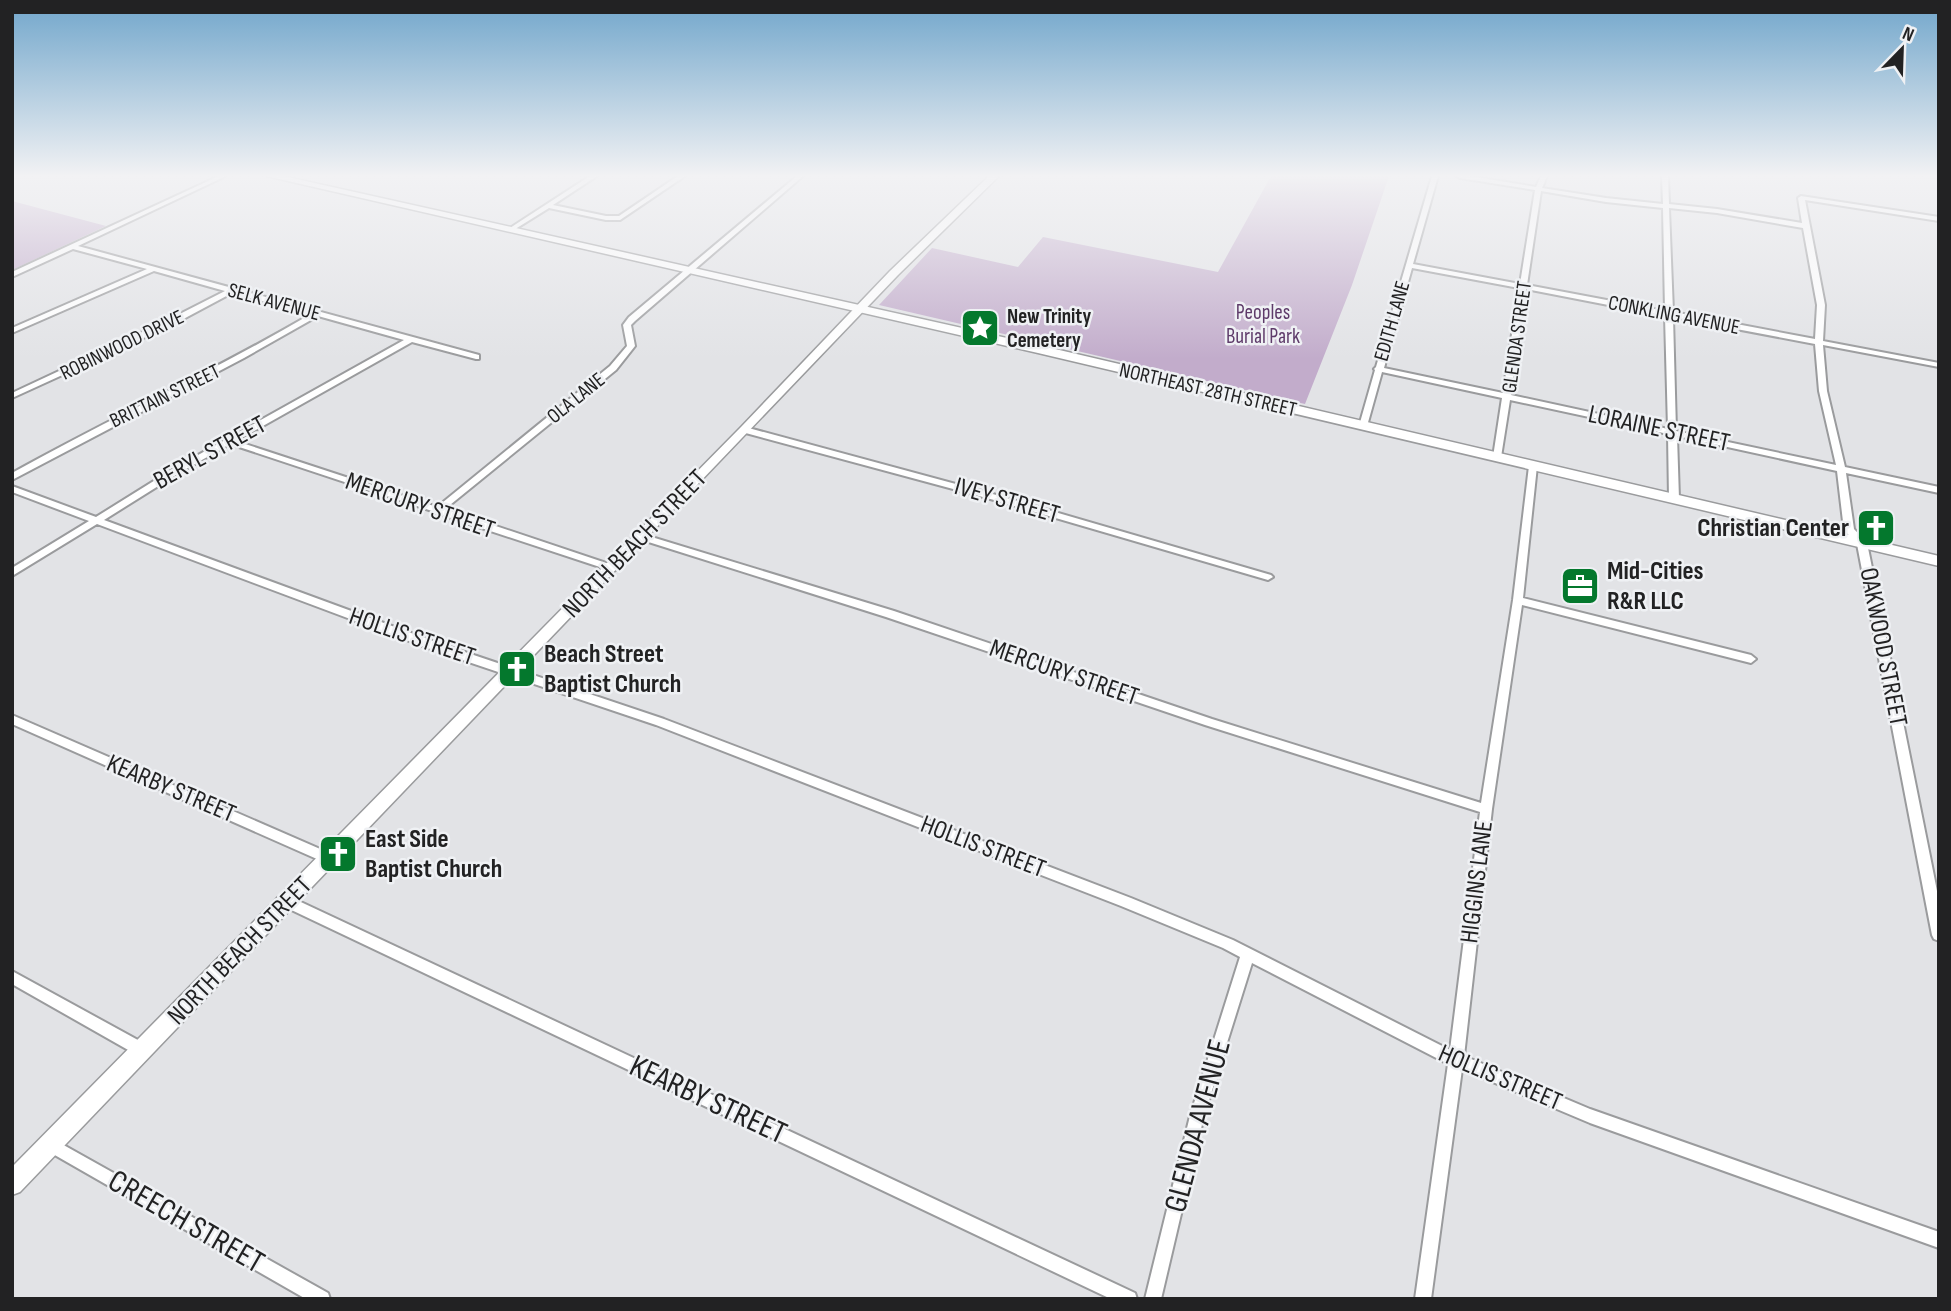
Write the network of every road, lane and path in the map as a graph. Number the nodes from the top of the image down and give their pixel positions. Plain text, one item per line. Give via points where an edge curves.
1 (94, 237) edge
2 (542, 237) edge
3 (728, 237) edge
4 (932, 237) edge
5 (1417, 237) edge
6 (1531, 237) edge
7 (1667, 237) edge
8 (1808, 237) edge
9 (73, 247) junction
10 (1409, 265) junction
11 (154, 269) junction
12 (689, 270) junction
13 (12, 275) edge
14 (1524, 286) junction
15 (231, 290) junction
16 (859, 309) junction
17 (317, 314) junction
18 (1670, 314) junction
19 (12, 331) edge
20 (411, 339) junction
21 (1819, 344) junction
22 (475, 357) dead end
23 (1939, 365) edge
24 (1378, 369) junction
25 (12, 396) edge
26 (1508, 396) junction
27 (1363, 426) junction
28 (746, 430) junction
29 (1671, 431) junction
30 (229, 441) junction
31 (1497, 457) junction
32 (1534, 466) junction
33 (1841, 469) junction
34 (12, 477) edge
35 (12, 489) edge
36 (1939, 490) edge
37 (1674, 499) junction
38 (436, 512) junction
39 (95, 521) junction
40 (642, 537) junction
41 (1862, 543) junction
42 (1939, 561) edge
43 (612, 568) junction
44 (12, 573) edge
45 (1268, 577) dead end
46 (1518, 600) junction
47 (1751, 659) dead end
48 (513, 671) junction
49 (12, 719) edge
50 (1486, 809) junction
51 (330, 859) junction
52 (288, 902) junction
53 (1939, 935) edge
54 (1248, 954) junction
55 (12, 977) edge
56 (142, 1050) junction
57 (1456, 1060) junction
58 (51, 1145) junction
59 (12, 1184) edge
60 (1939, 1240) edge
61 (322, 1299) edge
62 (1129, 1299) edge
63 (1153, 1299) edge
64 (1423, 1299) edge

1 - 9 street
2 - 12 main road, NORTHEAST 28TH STREET
3 - 12 street
4 - 16 main road, NORTH BEACH STREET
5 - 10 street, EDITH LANE
6 - 14 street, GLENDA STREET
7 - 18 street
8 - 21 street, OAKWOOD STREET via 1821,305
9 - 11 street, SELK AVENUE
9 - 13 street
10 - 14 street, CONKLING AVENUE
10 - 24 street, EDITH LANE
11 - 15 street, SELK AVENUE
11 - 19 street
12 - 16 main road, NORTHEAST 28TH STREET
12 - 38 street, OLA LANE via 627,325 631,346 613,368
14 - 18 street, CONKLING AVENUE
14 - 26 street, GLENDA STREET
15 - 17 street, SELK AVENUE
15 - 25 street, ROBINWOOD DRIVE
16 - 27 main road, NORTHEAST 28TH STREET
16 - 28 main road, NORTH BEACH STREET
17 - 20 street, SELK AVENUE
17 - 34 street, BRITTAIN STREET via 230,365
18 - 21 street, CONKLING AVENUE
18 - 29 street
20 - 22 street, SELK AVENUE
20 - 30 street, BERYL STREET
21 - 23 street, CONKLING AVENUE
21 - 33 street, OAKWOOD STREET via 1823,391
24 - 26 street, LORAINE STREET
24 - 27 street, EDITH LANE
26 - 29 street, LORAINE STREET
26 - 31 street, GLENDA STREET
27 - 31 main road, NORTHEAST 28TH STREET
28 - 40 main road, NORTH BEACH STREET
28 - 45 street, IVEY STREET
29 - 33 street, LORAINE STREET
29 - 37 street
30 - 38 street, MERCURY STREET
30 - 39 street, BERYL STREET
31 - 32 main road, NORTHEAST 28TH STREET
32 - 37 main road, NORTHEAST 28TH STREET
32 - 46 street, HIGGINS LANE
33 - 36 street, LORAINE STREET
33 - 41 street, OAKWOOD STREET via 1849,530
35 - 39 street, HOLLIS STREET
37 - 41 main road, NORTHEAST 28TH STREET
38 - 43 street, MERCURY STREET
39 - 44 street, BERYL STREET
39 - 48 street, HOLLIS STREET via 424,643
40 - 43 main road, NORTH BEACH STREET
40 - 50 street, MERCURY STREET
41 - 42 main road, NORTHEAST 28TH STREET
41 - 53 street, OAKWOOD STREET
43 - 48 main road, NORTH BEACH STREET
46 - 47 street
46 - 50 street, HIGGINS LANE
48 - 51 main road, NORTH BEACH STREET
48 - 54 street, HOLLIS STREET via 699,737 1126,902
49 - 51 street, KEARBY STREET
50 - 57 street, HIGGINS LANE
51 - 52 main road, NORTH BEACH STREET
52 - 56 main road, NORTH BEACH STREET
52 - 62 street, KEARBY STREET
54 - 57 street, HOLLIS STREET
54 - 63 street, GLENDA AVENUE via 1197,1116
55 - 56 street
56 - 58 main road, NORTH BEACH STREET
57 - 60 street, HOLLIS STREET via 1615,1125
57 - 64 street, HIGGINS LANE
58 - 59 main road, NORTH BEACH STREET
58 - 61 street, CREECH STREET

